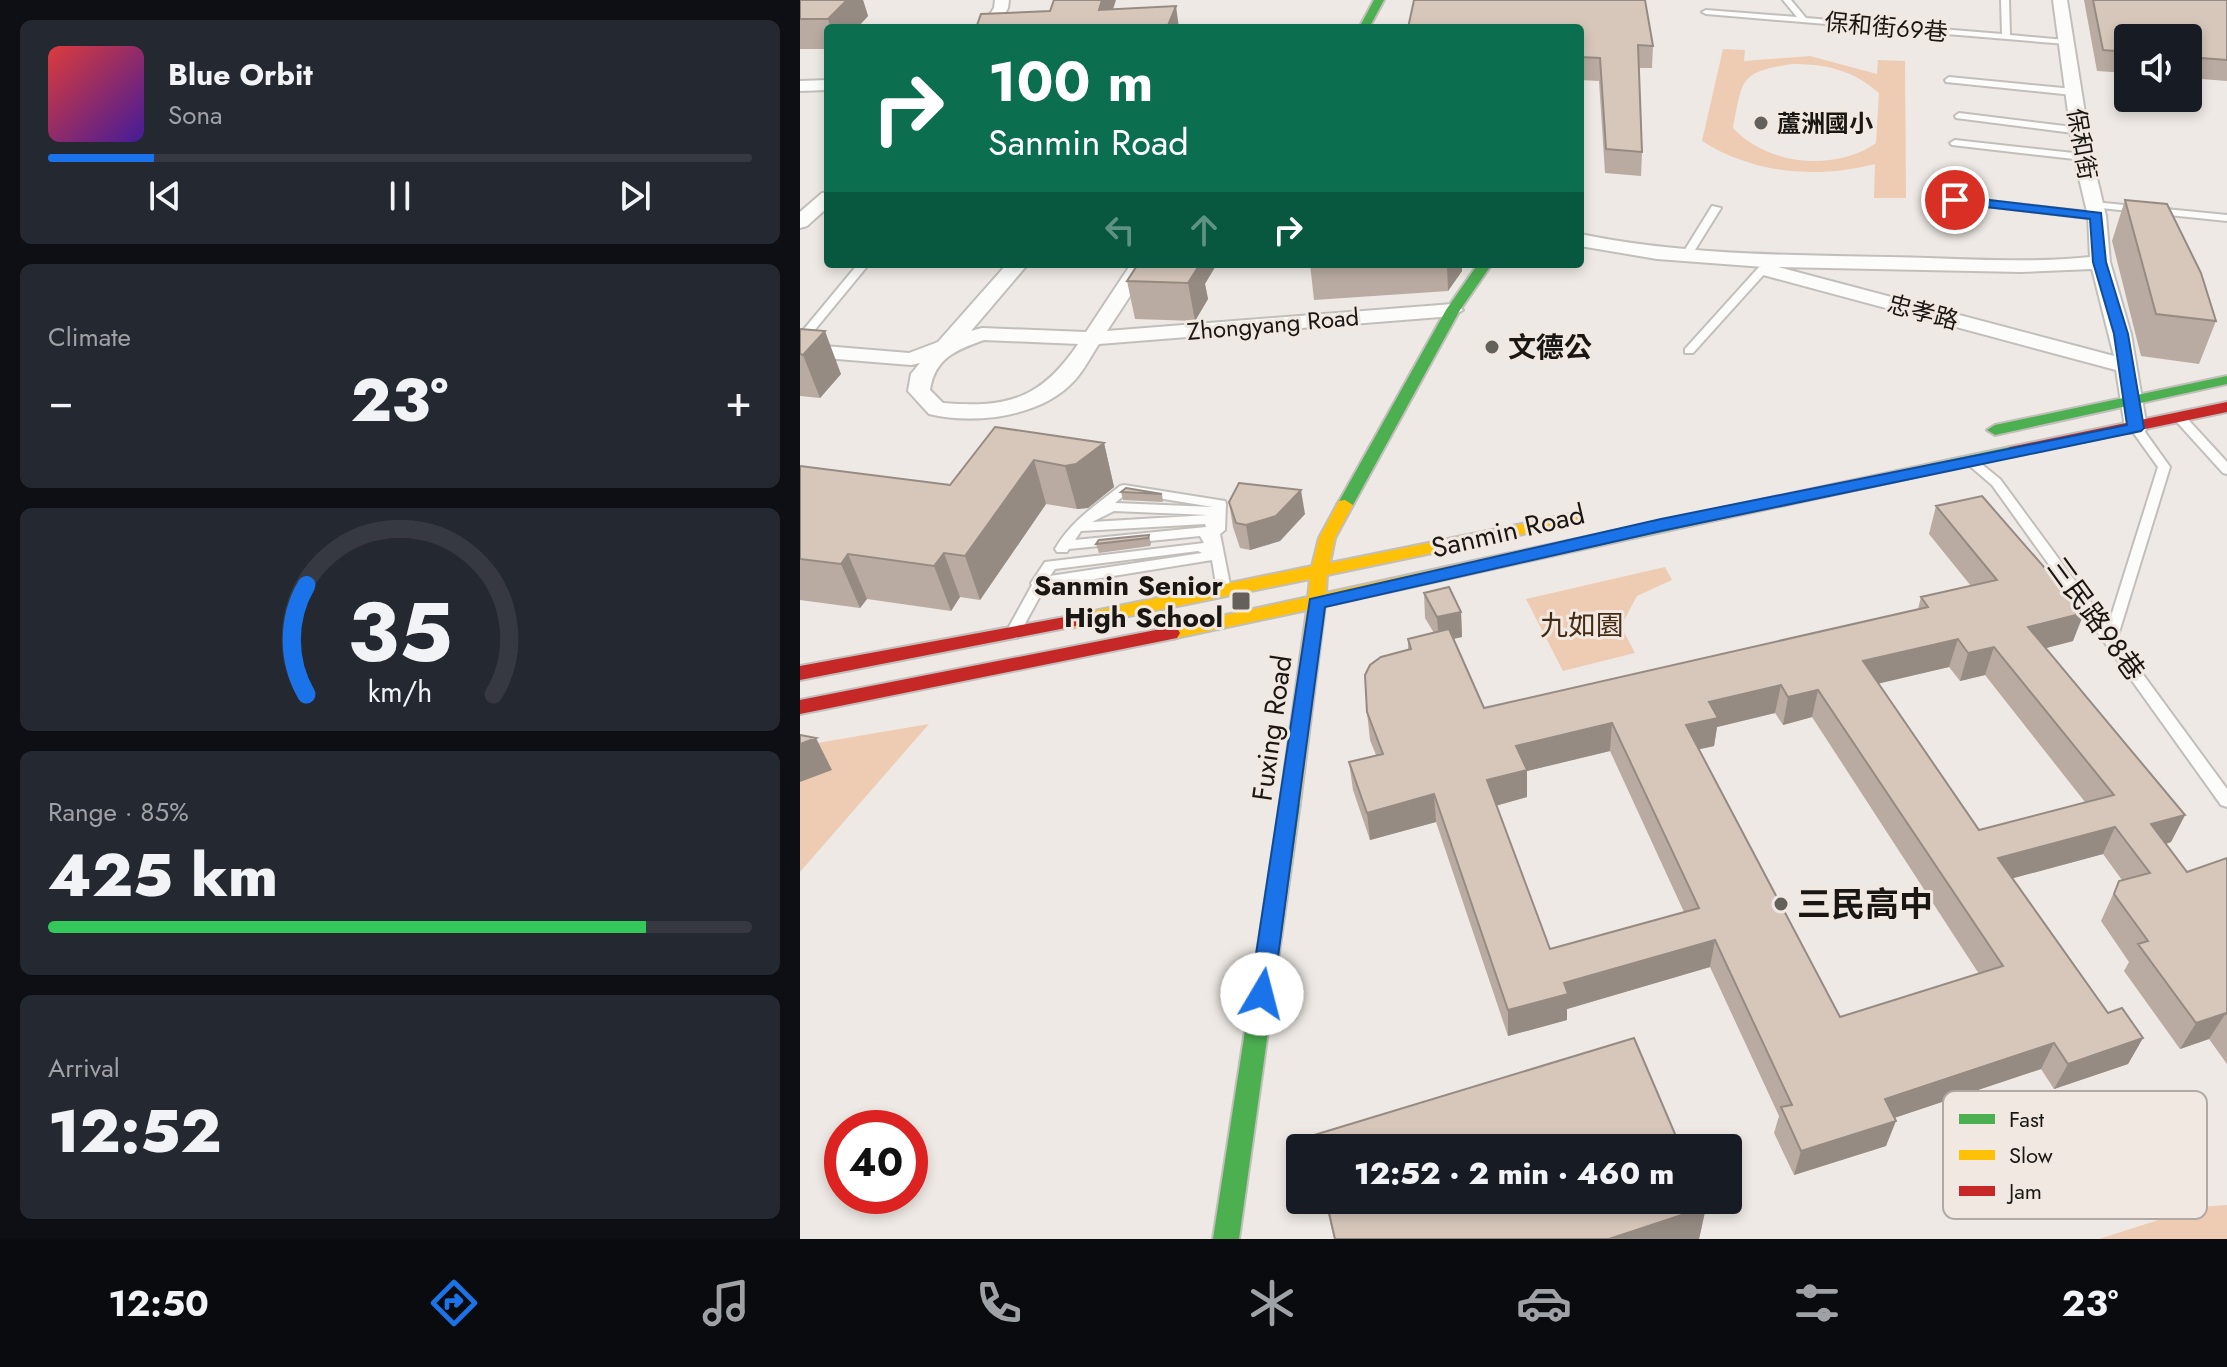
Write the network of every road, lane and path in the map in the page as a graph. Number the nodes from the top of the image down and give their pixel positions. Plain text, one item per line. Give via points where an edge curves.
1 (1002, 0) edge
2 (1379, 0) edge
3 (1787, 0) edge
4 (2005, 0) edge
5 (2060, 0) edge
6 (1706, 12) dead end
7 (1804, 21) junction
8 (991, 24) edge
9 (1366, 24) edge
10 (2006, 37) junction
11 (2066, 42) junction
12 (1949, 80) dead end
13 (824, 85) edge
14 (800, 86) edge
15 (2073, 92) junction
16 (1959, 116) dead end
17 (2081, 131) junction
18 (1955, 143) dead end
19 (2083, 157) junction
20 (1955, 200) dead end
21 (824, 201) edge
22 (1716, 208) dead end
23 (2095, 210) junction
24 (2227, 218) edge
25 (800, 222) edge
26 (1584, 241) edge
27 (1686, 256) junction
28 (1719, 257) junction
29 (2100, 262) junction
30 (861, 268) edge
31 (1015, 268) edge
32 (1138, 268) edge
33 (1482, 268) edge
34 (1763, 269) junction
35 (1453, 310) junction
36 (1093, 338) junction
37 (800, 341) edge
38 (954, 341) junction
39 (800, 350) edge
40 (1689, 351) dead end
41 (2126, 366) junction
42 (2227, 380) edge
43 (2131, 400) junction
44 (2227, 407) edge
45 (2179, 417) junction
46 (2136, 428) junction
47 (1978, 434) dead end
48 (1970, 461) junction
49 (2227, 470) edge
50 (1593, 514) dead end
51 (1077, 527) junction
52 (1064, 545) junction
53 (1217, 555) junction
54 (1050, 565) junction
55 (1319, 572) junction
56 (1038, 583) junction
57 (1224, 590) junction
58 (1317, 603) junction
59 (1012, 634) junction
60 (2111, 638) junction
61 (800, 673) edge
62 (800, 707) edge
63 (2221, 783) edge
64 (2227, 801) edge
65 (1226, 1239) edge

1 - 8 street
2 - 9 main road
3 - 7 lane
4 - 10 lane
5 - 11 street, 保和街
6 - 7 lane, 保和街69巷
7 - 10 lane, 保和街69巷
10 - 11 lane, 保和街69巷
11 - 15 street, 保和街
12 - 15 lane
13 - 14 street
15 - 17 street, 保和街
16 - 17 lane
17 - 19 street, 保和街
18 - 19 lane
19 - 23 street, 保和街
20 - 23 lane
21 - 25 street
22 - 27 lane
23 - 24 lane
23 - 29 street, 保和街
26 - 27 street, 忠孝路
27 - 28 street, 忠孝路
28 - 29 street, 忠孝路 via 1994,269
28 - 34 street, 忠孝路
29 - 41 street, 保和街
30 - 37 lane
31 - 38 street, Zhongyang Road
32 - 36 street, Zhongyang Road
33 - 35 main road, Fuxing Road
34 - 40 lane
34 - 41 street, 忠孝路
35 - 36 street, Zhongyang Road
35 - 55 main road, Fuxing Road via 1345,502 1327,538
36 - 38 street, Zhongyang Road via 982,334
36 - 38 street, Zhongyang Road via 1067,376 1046,393 976,412 937,409 919,391 922,374
38 - 39 street, Zhongyang Road via 911,359
41 - 43 street, 保和街
42 - 43 main road
43 - 46 street, 保和街
43 - 47 main road
44 - 45 main road, Sanmin Road
45 - 46 main road, Sanmin Road
45 - 49 lane
46 - 48 main road, Sanmin Road
46 - 60 lane via 2164,467
48 - 58 main road, Sanmin Road
48 - 60 lane, 三民路98巷 via 1996,482
50 - 55 main road, Sanmin Road
51 - 52 lane
51 - 53 lane via 1211,519
51 - 53 lane via 1124,489 1220,504
52 - 53 lane via 1204,531
52 - 54 lane
53 - 54 lane via 1200,546
53 - 56 lane
53 - 57 lane
54 - 56 lane
55 - 57 main road, Sanmin Road
55 - 58 main road, Fuxing Road
56 - 59 lane
57 - 59 main road, Sanmin Road
58 - 62 main road, Sanmin Road
58 - 65 main road, Fuxing Road
59 - 61 main road, Sanmin Road
60 - 63 lane, 三民路98巷
63 - 64 lane, 三民路98巷

